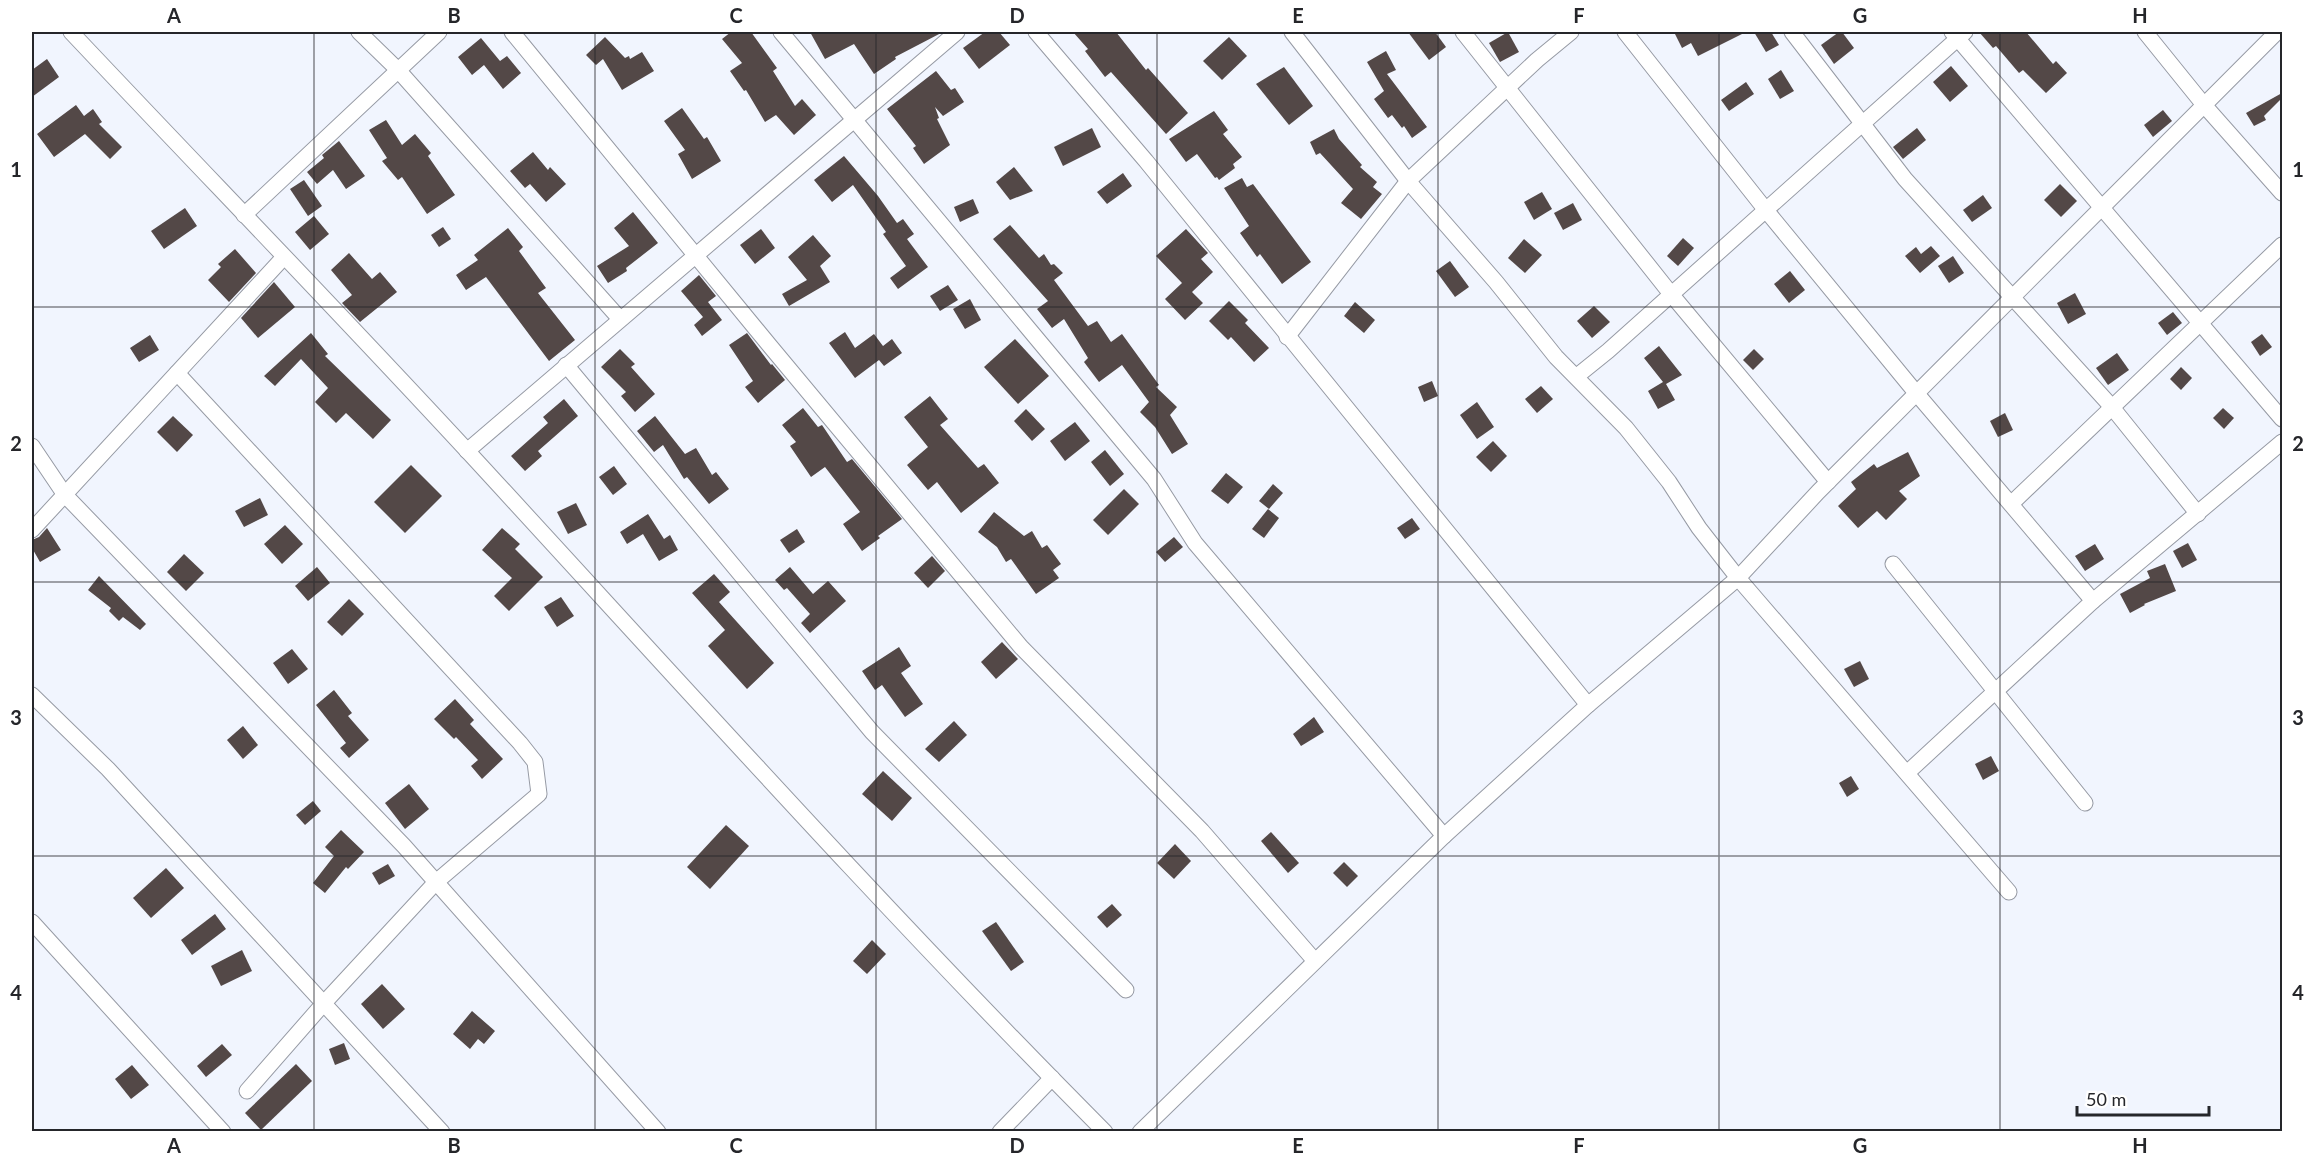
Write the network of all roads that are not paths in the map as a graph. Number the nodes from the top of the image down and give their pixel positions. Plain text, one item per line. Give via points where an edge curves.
1 (71, 32) edge
2 (359, 32) edge
3 (438, 32) edge
4 (512, 32) edge
5 (782, 32) edge
6 (957, 32) edge
7 (1036, 32) edge
8 (1292, 32) edge
9 (1463, 32) edge
10 (1571, 32) edge
11 (1625, 32) edge
12 (1792, 32) edge
13 (2145, 32) edge
14 (1958, 34) edge
15 (2275, 37) edge
16 (398, 70) junction
17 (1509, 88) junction
18 (2204, 105) junction
19 (855, 119) junction
20 (1861, 124) junction
21 (1408, 181) junction
22 (2283, 193) edge
23 (2101, 207) junction
24 (1765, 209) junction
25 (244, 214) junction
26 (2283, 245) edge
27 (695, 255) junction
28 (284, 257) junction
29 (1671, 294) junction
30 (2010, 297) junction
31 (621, 319) junction
32 (2200, 322) junction
33 (1287, 337) junction
34 (566, 365) junction
35 (177, 373) junction
36 (1577, 376) junction
37 (1917, 394) junction
38 (2111, 406) junction
39 (2283, 419) edge
40 (2283, 442) edge
41 (32, 446) edge
42 (467, 451) junction
43 (1828, 482) junction
44 (65, 495) junction
45 (2012, 503) junction
46 (2198, 514) junction
47 (32, 530) edge
48 (1893, 564) dead end
49 (1738, 578) junction
50 (2092, 601) junction
51 (1995, 691) junction
52 (32, 695) edge
53 (1588, 705) junction
54 (1907, 773) junction
55 (2085, 803) dead end
56 (1444, 836) junction
57 (436, 882) junction
58 (2009, 892) dead end
59 (32, 922) edge
60 (1315, 961) junction
61 (1126, 990) dead end
62 (324, 1003) junction
63 (1052, 1078) junction
64 (247, 1091) dead end
65 (223, 1131) edge
66 (442, 1131) edge
67 (658, 1131) edge
68 (1000, 1131) edge
69 (1105, 1131) edge
70 (1140, 1131) edge

1 - 25 street
2 - 16 street
3 - 16 street
4 - 27 street
5 - 19 street
6 - 19 street
7 - 33 street
8 - 21 street
9 - 17 street
10 - 17 street
11 - 24 street
12 - 20 street
13 - 18 street
14 - 20 street
14 - 23 street
15 - 18 street
16 - 25 street
16 - 31 street
17 - 21 street
17 - 29 street
18 - 22 street
18 - 23 street
19 - 27 street
19 - 56 street via 1154,479 1195,543
20 - 24 street
20 - 30 street
21 - 33 street
21 - 36 street via 1556,357
23 - 30 street
23 - 32 street
24 - 29 street
24 - 37 street
25 - 28 street
26 - 32 street
27 - 31 street
27 - 60 street via 1022,647 1202,831
28 - 35 street
28 - 42 street
29 - 36 street
29 - 43 street
30 - 37 street
30 - 38 street
31 - 34 street
32 - 38 street
32 - 39 street
33 - 53 street
34 - 42 street
34 - 61 street via 872,732
35 - 44 street
35 - 57 street via 535,762 539,794
36 - 49 street via 1626,428
37 - 43 street
37 - 45 street
38 - 45 street
38 - 46 street
40 - 46 street
41 - 44 street
42 - 63 street via 879,898
43 - 49 street
44 - 47 street
44 - 57 street
45 - 50 street
46 - 50 street
48 - 51 street
49 - 53 street
49 - 54 street
50 - 51 street
51 - 54 street
51 - 55 street
52 - 62 street via 108,769
53 - 56 street
54 - 58 street
56 - 60 street
57 - 62 street
57 - 67 street
59 - 65 street
60 - 70 street
62 - 64 street
62 - 66 street
63 - 68 street
63 - 69 street

